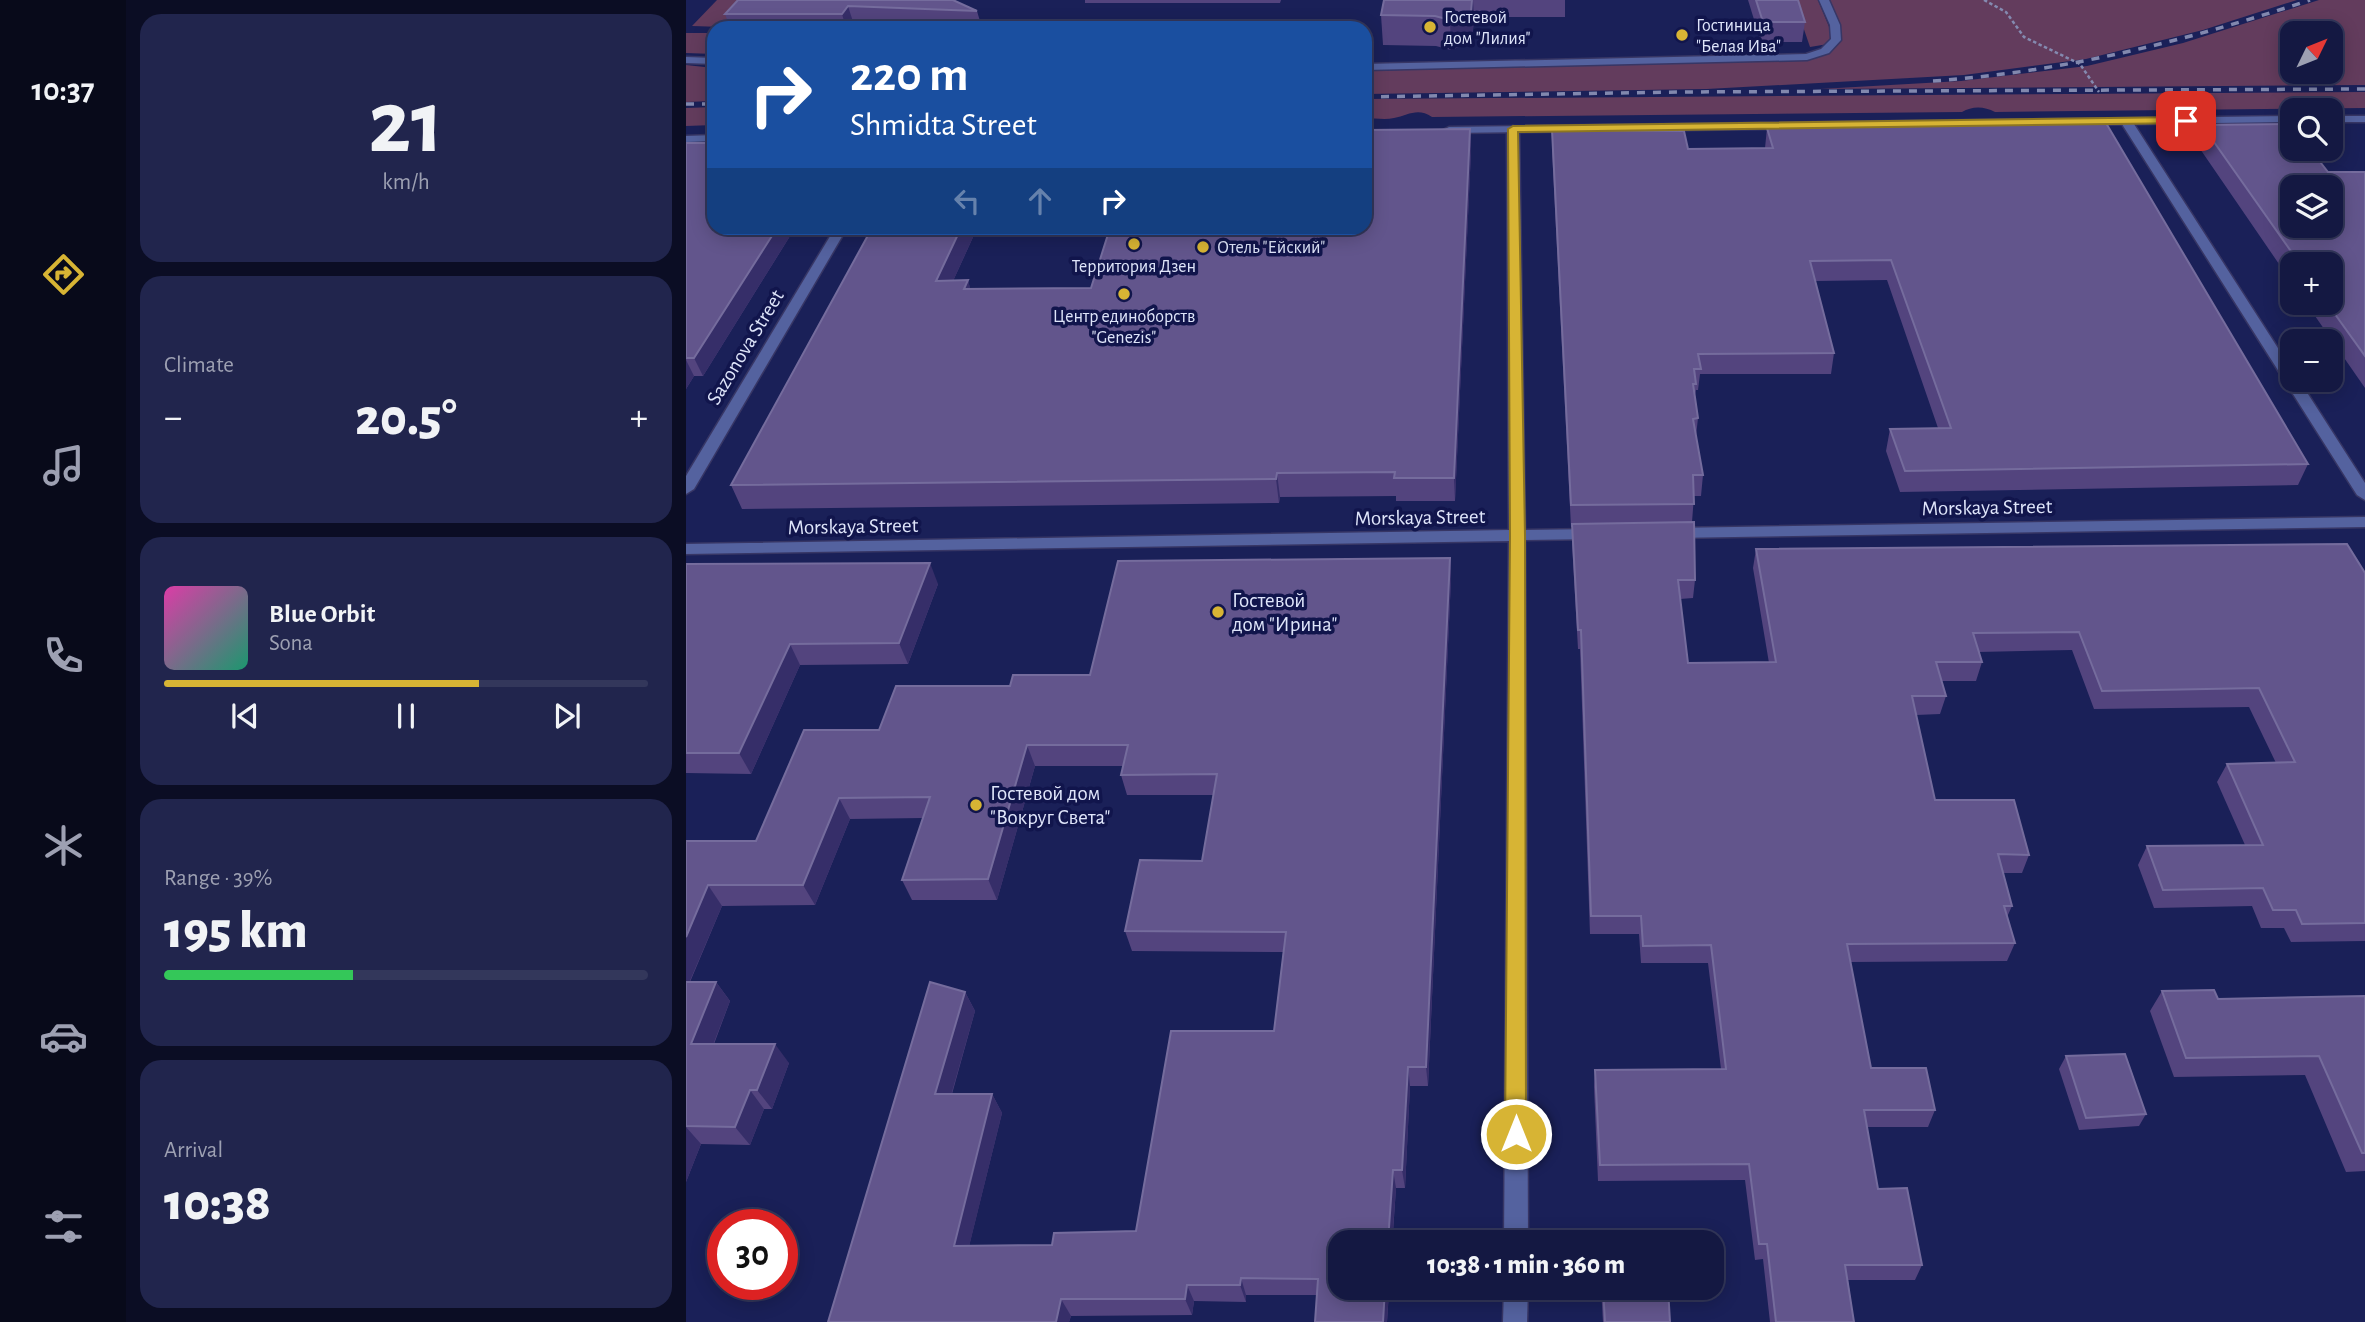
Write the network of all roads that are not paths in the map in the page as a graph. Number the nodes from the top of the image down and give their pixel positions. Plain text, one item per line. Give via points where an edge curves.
1 (1824, 0) edge
2 (686, 60) edge
3 (707, 61) edge
4 (1372, 66) edge
5 (2365, 118) edge
6 (2280, 119) edge
7 (2343, 119) edge
8 (2126, 121) junction
9 (1513, 129) junction
10 (1432, 130) edge
11 (707, 138) edge
12 (686, 139) edge
13 (837, 235) edge
14 (686, 489) edge
15 (2365, 495) edge
16 (2365, 522) edge
17 (1615, 534) edge
18 (1657, 534) edge
19 (1517, 536) junction
20 (686, 549) edge
21 (1516, 1230) edge
22 (1516, 1300) edge
23 (1516, 1322) edge

1 - 4 street via 1836,40 1825,51 1807,57
2 - 3 street
5 - 7 street
6 - 8 street
8 - 9 street
8 - 15 street
9 - 10 street
9 - 19 street
11 - 12 street
13 - 14 street, Sazonova Street
16 - 18 street, Morskaya Street
17 - 19 street, Morskaya Street
19 - 20 street, Morskaya Street
19 - 21 street
22 - 23 street

